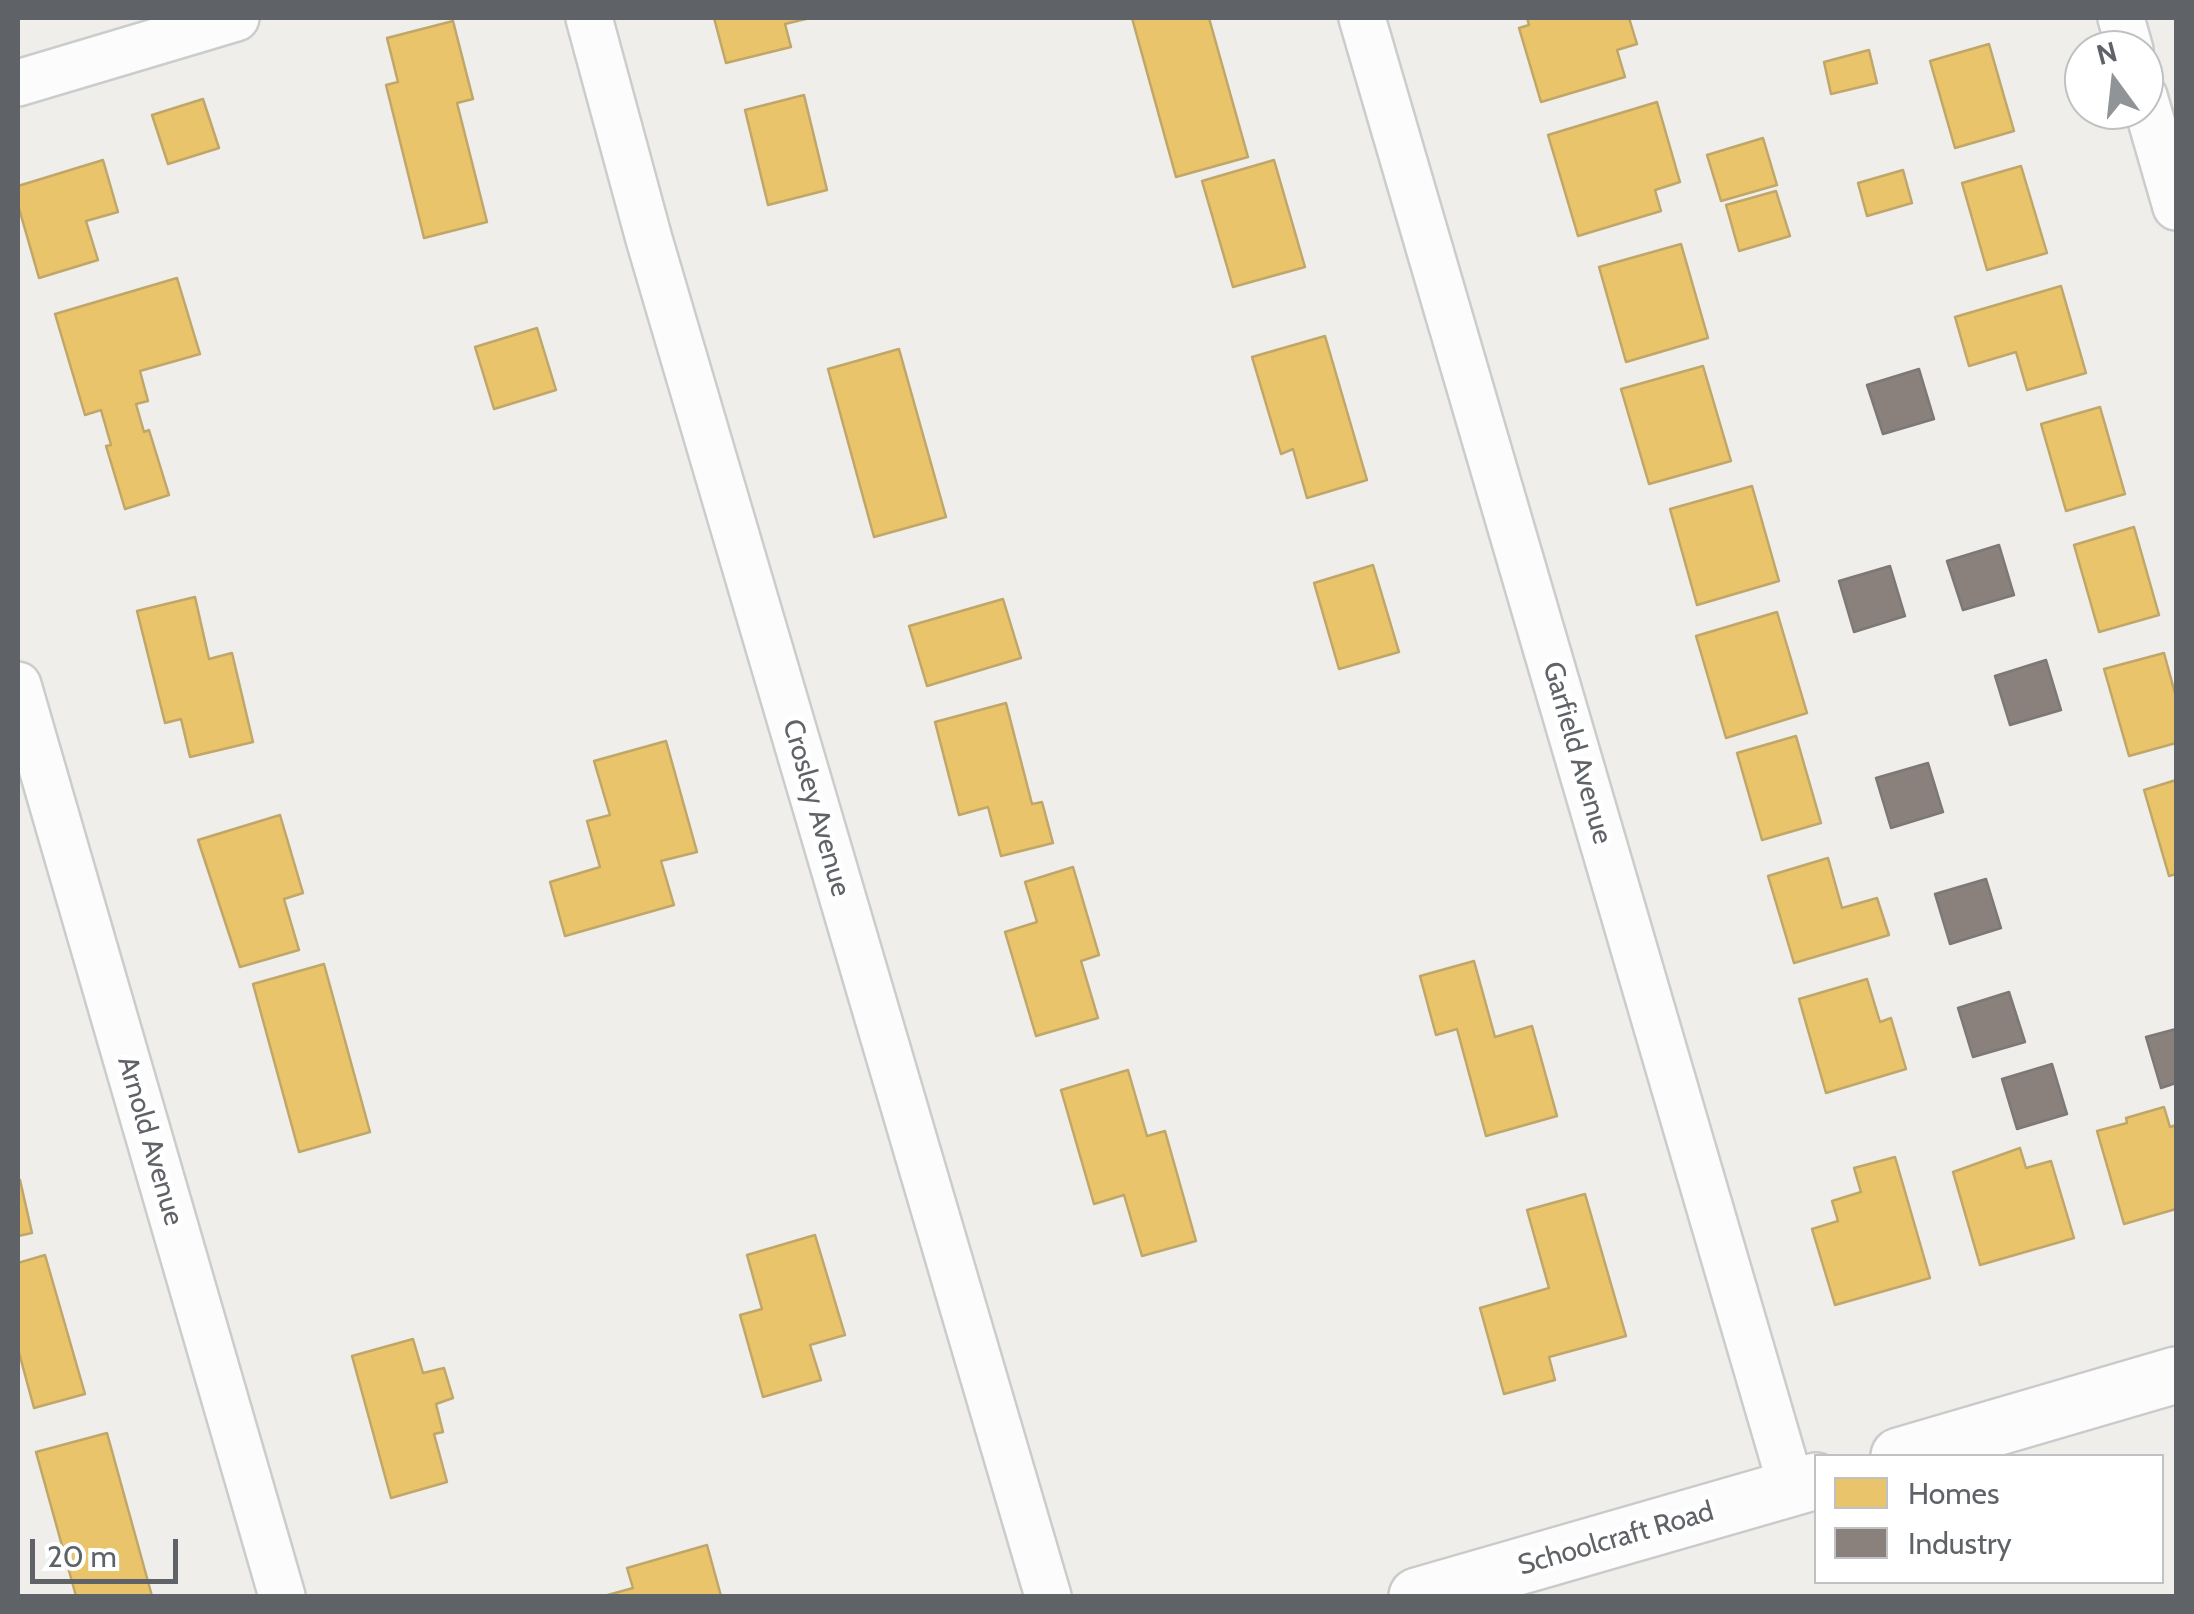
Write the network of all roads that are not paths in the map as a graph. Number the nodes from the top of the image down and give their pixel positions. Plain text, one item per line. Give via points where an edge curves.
1 (236, 18) edge
2 (589, 18) edge
3 (1362, 18) edge
4 (18, 83) edge
5 (2154, 130) edge
6 (2176, 208) edge
7 (18, 685) edge
8 (2176, 1375) edge
9 (1907, 1454) edge
10 (1804, 1485) edge
11 (1494, 1584) edge
12 (282, 1596) edge
13 (1048, 1596) edge
14 (1416, 1596) edge

1 - 4 street
2 - 13 street, Crosley Avenue
3 - 10 street, Garfield Avenue
5 - 6 street
7 - 12 street, Arnold Avenue
8 - 9 main road
10 - 11 main road, Schoolcraft Road
11 - 14 main road, Schoolcraft Road

